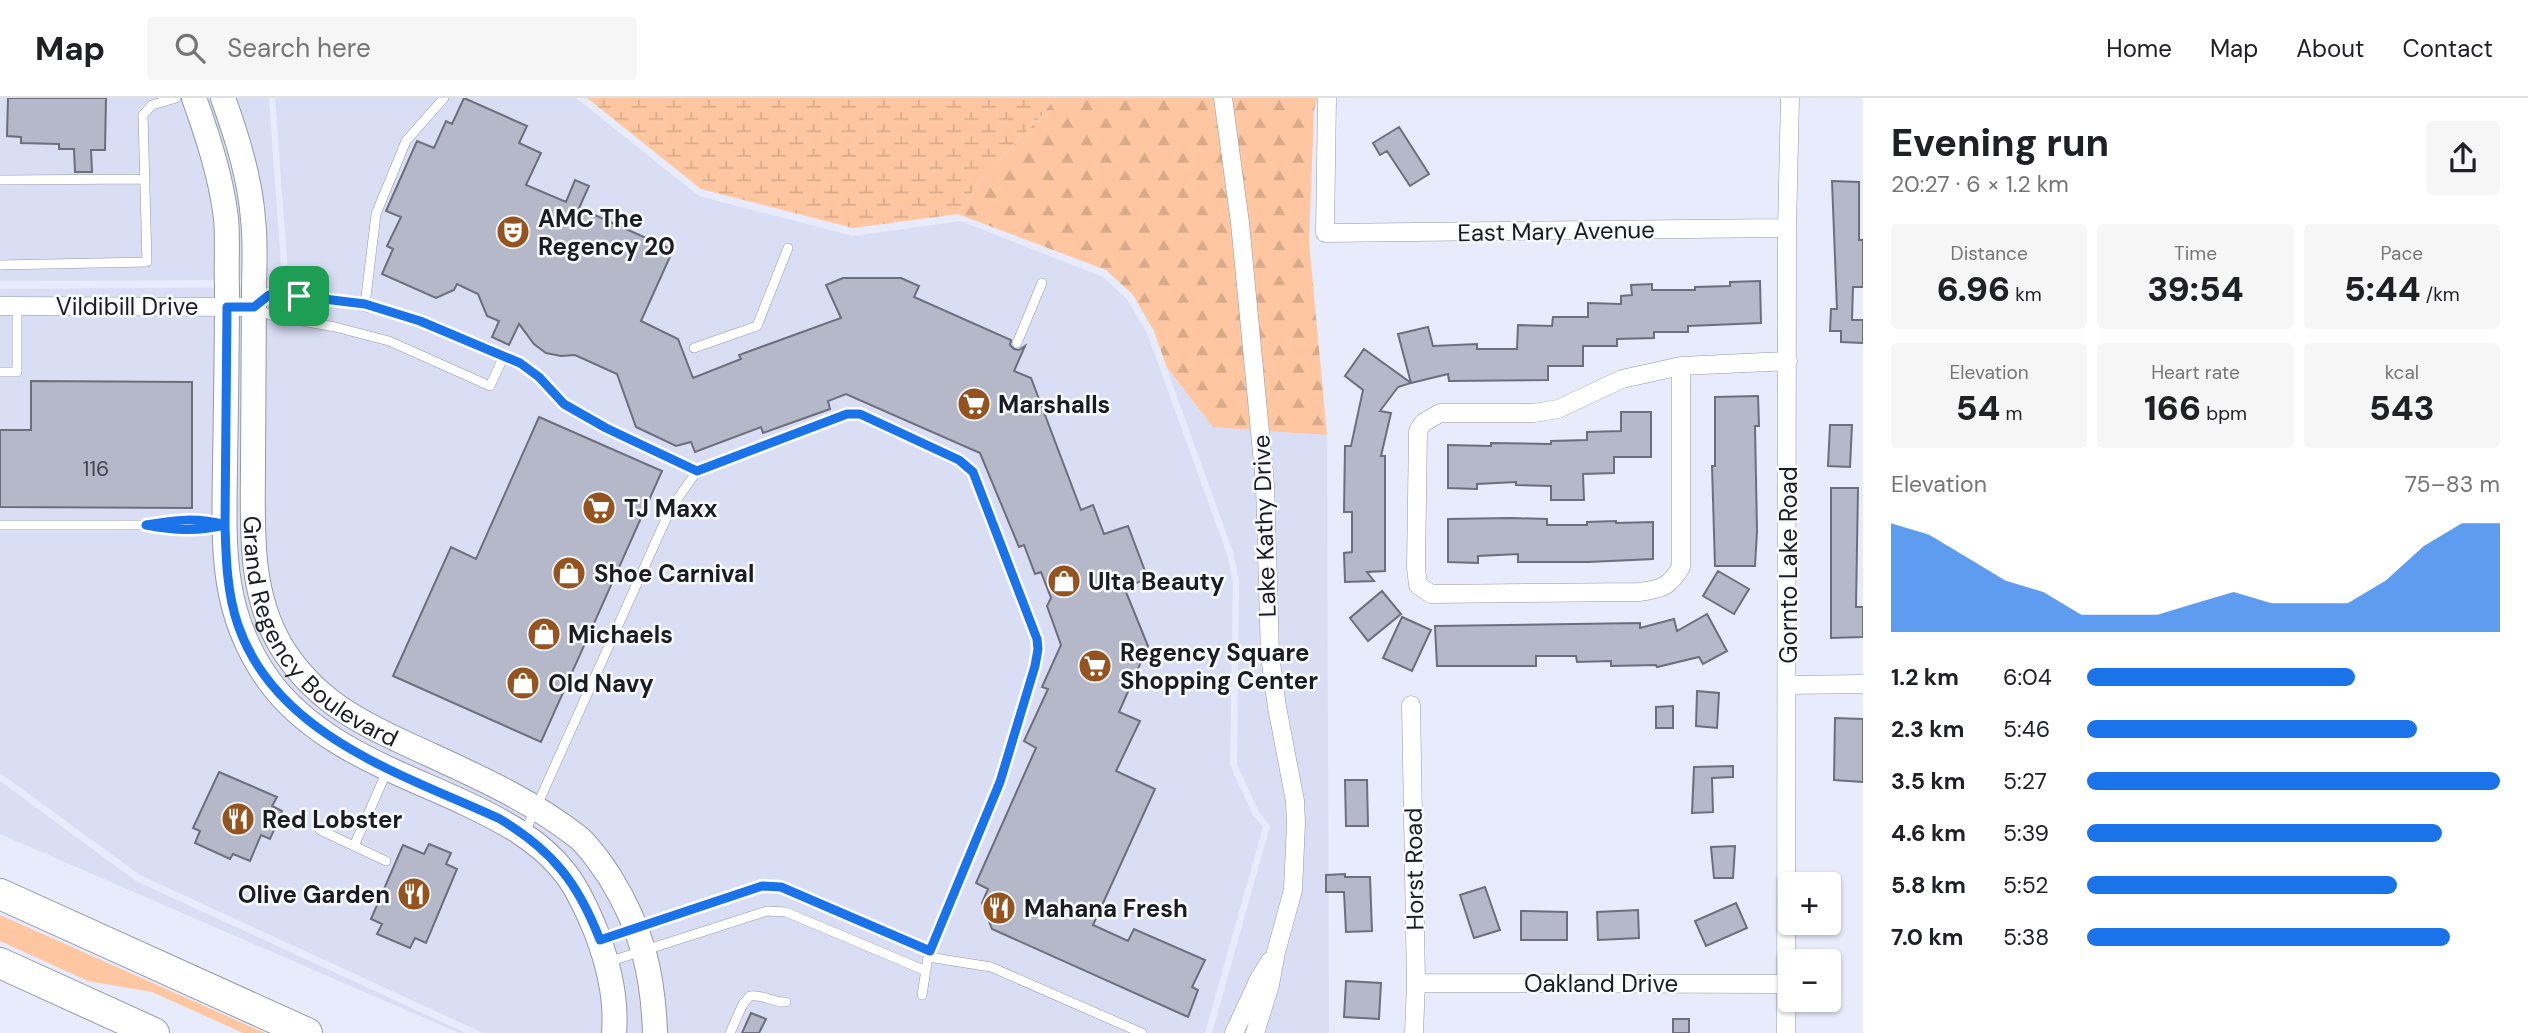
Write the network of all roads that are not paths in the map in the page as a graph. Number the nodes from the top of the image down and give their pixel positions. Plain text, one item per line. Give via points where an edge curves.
1 (176, 98) edge
2 (194, 98) edge
3 (223, 98) edge
4 (444, 98) edge
5 (1223, 98) edge
6 (1327, 98) edge
7 (1790, 98) edge
8 (145, 179) junction
9 (0, 180) edge
10 (1787, 228) junction
11 (788, 248) dead end
12 (0, 265) edge
13 (1042, 283) dead end
14 (365, 304) junction
15 (9, 306) edge
16 (227, 307) junction
17 (254, 307) junction
18 (1017, 343) dead end
19 (694, 348) dead end
20 (503, 358) junction
21 (1788, 361) junction
22 (1681, 366) junction
23 (0, 372) edge
24 (697, 471) junction
25 (0, 525) edge
26 (225, 525) junction
27 (253, 525) junction
28 (1863, 684) edge
29 (1788, 685) junction
30 (1411, 705) dead end
31 (401, 742) junction
32 (389, 768) junction
33 (536, 810) junction
34 (320, 830) dead end
35 (524, 834) junction
36 (354, 846) junction
37 (386, 861) dead end
38 (0, 872) edge
39 (0, 894) edge
40 (640, 939) junction
41 (1786, 949) edge
42 (603, 951) junction
43 (1276, 952) junction
44 (929, 954) junction
45 (145, 959) junction
46 (0, 963) edge
47 (926, 971) junction
48 (0, 976) edge
49 (36, 980) junction
50 (1416, 983) junction
51 (1778, 984) edge
52 (922, 995) dead end
53 (786, 1002) dead end
54 (1786, 1012) edge
55 (154, 1033) edge
56 (307, 1033) edge
57 (614, 1033) edge
58 (654, 1033) edge
59 (730, 1033) edge
60 (1142, 1033) edge
61 (1234, 1033) edge
62 (1255, 1033) edge
63 (1414, 1033) edge
64 (1786, 1033) edge

1 - 8 lane via 152,105 143,115
2 - 16 street, Grand Regency Boulevard via 212,149 226,219
3 - 17 street, Grand Regency Boulevard via 240,146 253,219
4 - 14 lane via 409,136 380,201
5 - 43 street, Lake Kathy Drive via 1265,484 1270,655 1296,812 1293,890
6 - 10 street, East Mary Avenue via 1325,233
7 - 10 street, Gornto Lake Road
8 - 9 lane
8 - 12 lane via 147,262
10 - 21 street, Gornto Lake Road
11 - 19 lane via 757,326
13 - 18 lane
14 - 17 lane via 269,295
14 - 20 lane via 420,321
15 - 16 street, Vildibill Drive
15 - 23 lane via 17,372
16 - 17 street, Vildibill Drive
16 - 26 street, Grand Regency Boulevard
17 - 20 lane via 270,315 389,341 490,386
17 - 27 street, Grand Regency Boulevard
20 - 24 lane via 520,363 539,377 564,404
21 - 22 street
21 - 29 street, Gornto Lake Road
22 - 22 street via 1622,379 1558,409 1440,413 1423,422 1418,431 1418,585 1431,594 1639,592 1671,583 1681,567
24 - 33 lane via 671,508
24 - 44 lane via 847,414 860,414 959,460 973,472 1038,649 1000,782
25 - 26 lane via 146,525 181,519
26 - 27 street
26 - 32 street, Grand Regency Boulevard via 230,596 239,627 269,681 336,742
27 - 31 street, Grand Regency Boulevard via 258,587 282,647 332,705
28 - 29 street
29 - 41 street, Gornto Lake Road
30 - 50 street, Horst Road
31 - 32 street
31 - 33 street, Grand Regency Boulevard via 509,792
32 - 35 street, Grand Regency Boulevard
32 - 36 lane
33 - 35 lane
33 - 40 street, Grand Regency Boulevard via 580,839 600,862
34 - 36 lane
35 - 42 street, Grand Regency Boulevard via 567,874
36 - 37 lane
38 - 45 highway
39 - 45 highway
40 - 42 lane
40 - 42 lane
40 - 44 lane via 762,886 772,886 801,894
40 - 47 lane via 777,911
40 - 58 street, Grand Regency Boulevard via 654,1003
42 - 57 street, Grand Regency Boulevard via 614,1000
43 - 61 street, Lake Kathy Drive
43 - 62 street, Lake Kathy Drive
44 - 47 lane
44 - 60 lane via 991,967
45 - 56 highway
46 - 49 highway
47 - 52 lane
48 - 49 highway
49 - 55 highway
50 - 51 street, Oakland Drive
50 - 63 street, Horst Road
53 - 59 lane via 746,998
54 - 64 street, Gornto Lake Road

